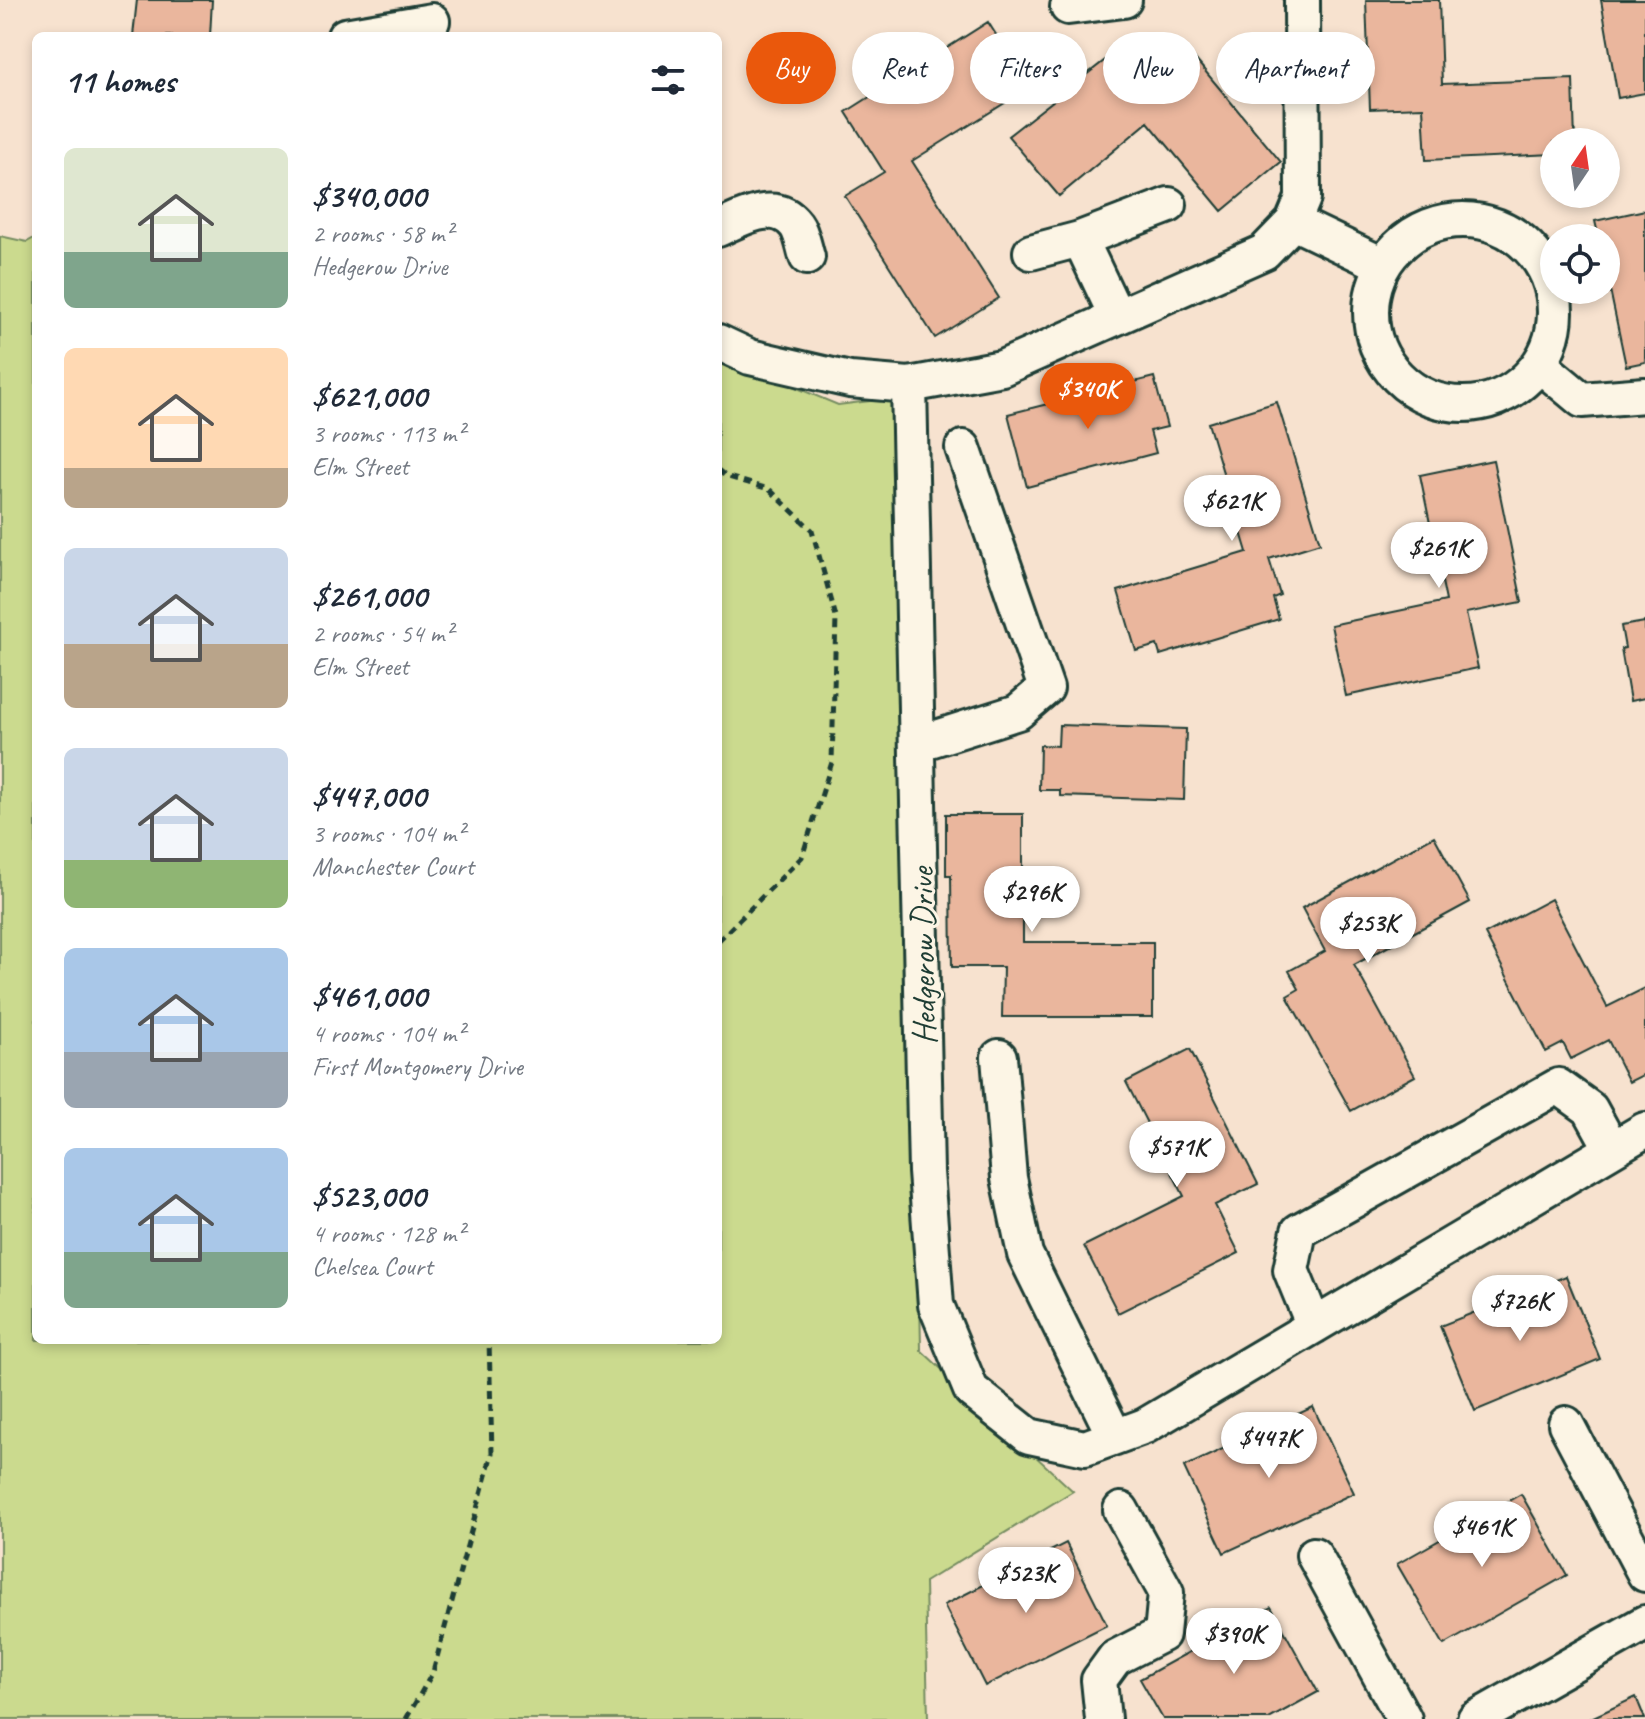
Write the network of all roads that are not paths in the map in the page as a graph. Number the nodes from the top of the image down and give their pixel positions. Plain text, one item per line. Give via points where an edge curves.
1 (1124, 0) edge
2 (1302, 0) edge
3 (1068, 7) dead end
4 (434, 19) edge
5 (366, 32) edge
6 (1169, 205) dead end
7 (1293, 222) junction
8 (722, 227) edge
9 (1080, 239) junction
10 (1031, 252) dead end
11 (807, 257) dead end
12 (1383, 265) junction
13 (1117, 317) junction
14 (722, 344) edge
15 (1540, 365) junction
16 (909, 385) junction
17 (1644, 400) edge
18 (963, 448) dead end
19 (917, 744) junction
20 (999, 1057) dead end
21 (1645, 1130) edge
22 (1612, 1149) junction
23 (1314, 1326) junction
24 (1566, 1424) dead end
25 (1115, 1437) junction
26 (1121, 1510) dead end
27 (1314, 1555) dead end
28 (1645, 1574) edge
29 (1645, 1623) edge
30 (1103, 1719) edge
31 (1404, 1719) edge
32 (1475, 1719) edge

1 - 3 street
2 - 7 street via 1305,163 1303,198
4 - 5 street
6 - 9 street
7 - 12 street
7 - 13 street via 1264,252
8 - 11 street via 756,212 778,212 796,225
9 - 10 street
9 - 13 street
12 - 15 street via 1372,291 1377,347 1413,390 1468,405 1495,400
12 - 15 street via 1402,242 1428,226 1457,220 1486,223 1514,234 1536,254 1550,279 1556,308 1553,338
13 - 16 street via 1002,368
14 - 16 street via 750,357 836,377
15 - 17 street via 1582,400
16 - 19 street, Hedgerow Drive
18 - 19 street via 1046,688 1018,712
19 - 25 street, Hedgerow Drive via 926,1172 936,1305 971,1390 1029,1436 1085,1448
20 - 25 street via 1009,1178 1025,1254
21 - 22 street, Hedgerow Drive
22 - 23 street, Hedgerow Drive
22 - 23 street via 1590,1109 1558,1086 1299,1231 1291,1270
23 - 25 street, Hedgerow Drive via 1145,1426
24 - 28 street
26 - 30 street via 1166,1592 1162,1634 1115,1658 1099,1680
27 - 31 street
29 - 32 street

